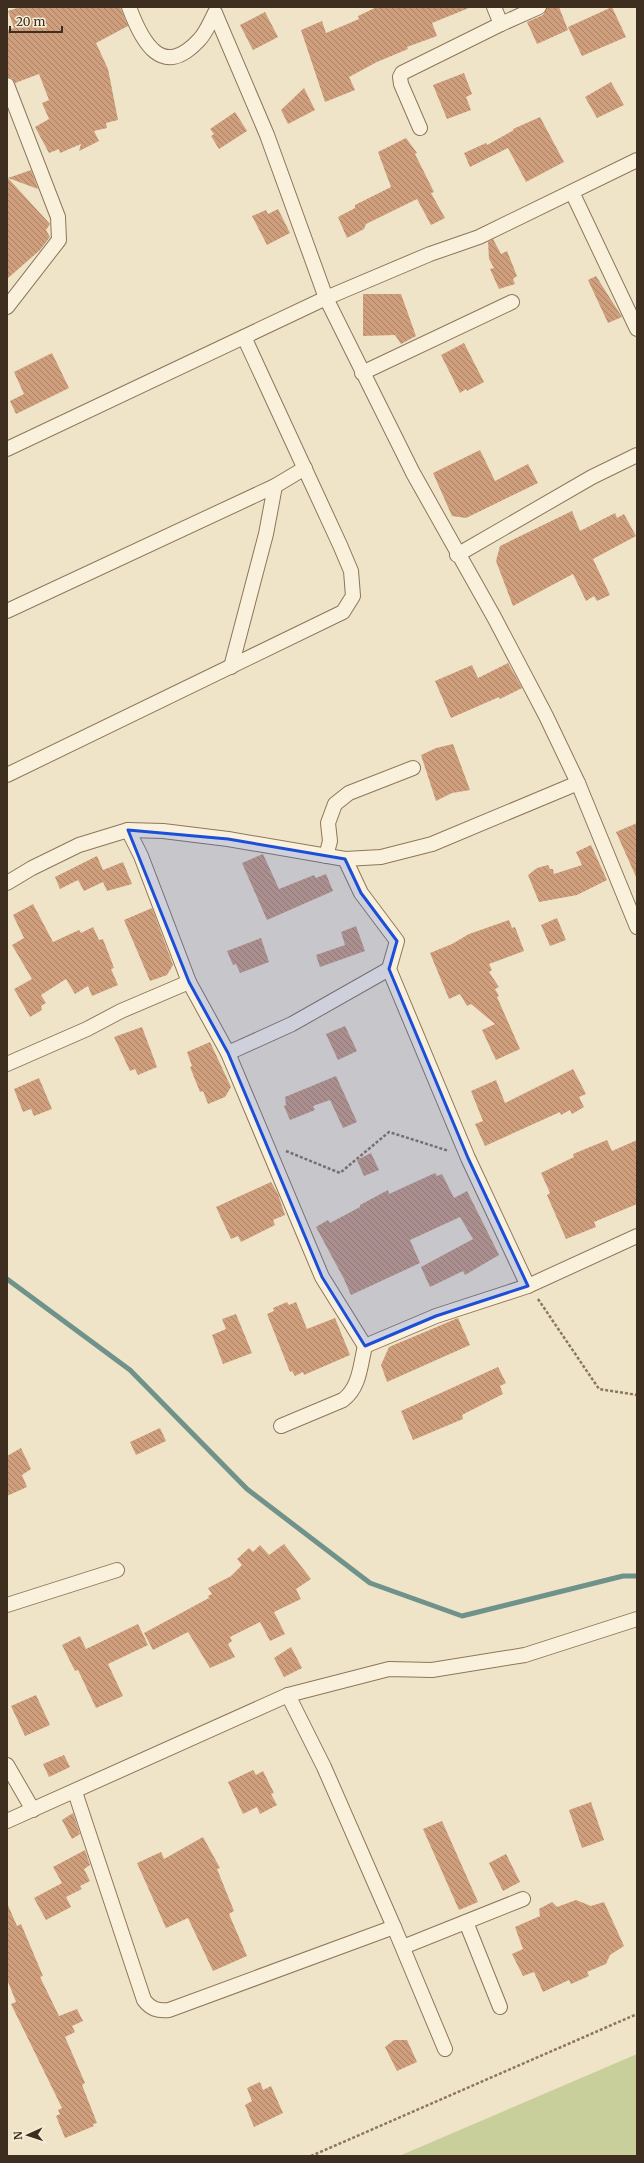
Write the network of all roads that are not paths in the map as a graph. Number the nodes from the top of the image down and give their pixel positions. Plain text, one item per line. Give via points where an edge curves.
1 (129, 7) edge
2 (494, 7) edge
3 (539, 7) edge
4 (501, 24) junction
5 (7, 85) edge
6 (420, 128) dead end
7 (637, 160) edge
8 (572, 192) junction
9 (326, 298) junction
10 (512, 302) dead end
11 (7, 307) edge
12 (637, 329) edge
13 (244, 337) junction
14 (362, 374) junction
15 (7, 449) edge
16 (637, 455) edge
17 (305, 468) junction
18 (274, 486) junction
19 (457, 555) junction
20 (7, 611) edge
21 (231, 667) junction
22 (413, 768) dead end
23 (7, 775) edge
24 (578, 783) junction
25 (128, 830) junction
26 (326, 856) junction
27 (345, 859) junction
28 (7, 883) edge
29 (637, 927) edge
30 (389, 969) junction
31 (189, 982) junction
32 (228, 1053) junction
33 (7, 1064) edge
34 (637, 1236) edge
35 (528, 1286) junction
36 (365, 1346) junction
37 (281, 1426) dead end
38 (117, 1570) dead end
39 (7, 1605) edge
40 (637, 1619) edge
41 (288, 1695) junction
42 (7, 1765) edge
43 (75, 1792) junction
44 (33, 1810) junction
45 (7, 1821) edge
46 (523, 1899) dead end
47 (466, 1922) junction
48 (394, 1927) junction
49 (402, 1948) junction
50 (500, 2007) dead end
51 (445, 2049) dead end

1 - 9 street via 147,44 157,55 166,58 173,58 200,40 215,13 267,135
2 - 4 street
3 - 4 street
4 - 6 street via 402,73 401,84
5 - 11 street via 58,217 60,231 59,240
7 - 8 street
8 - 9 street via 479,237 430,254
8 - 12 street
9 - 13 street
9 - 14 street
10 - 14 street
13 - 15 street
13 - 17 street
14 - 19 street
16 - 19 street via 592,477
17 - 18 street
17 - 21 street via 351,571 353,596 342,612
18 - 20 street
18 - 21 street via 266,534
19 - 24 street via 494,617
21 - 23 street
22 - 26 street via 349,793 335,804 328,823 330,841
24 - 27 street via 432,844 381,857
24 - 29 street
25 - 26 street via 163,831 228,839
25 - 28 street via 80,845
25 - 31 street via 141,856
26 - 27 street
27 - 30 street via 361,893 398,941
30 - 32 street via 292,1024
30 - 35 street via 468,1158
31 - 32 street
31 - 33 street
32 - 36 street via 322,1277
34 - 35 street
35 - 36 street via 436,1316
36 - 37 street via 352,1393 343,1400
38 - 39 street
40 - 41 street via 525,1655 432,1670 389,1668
41 - 43 street
41 - 48 street via 324,1767
42 - 44 street
43 - 44 street
43 - 48 street via 144,2000 150,2007 159,2011 169,2010
44 - 45 street
46 - 47 street
47 - 49 street
47 - 50 street
48 - 49 street
49 - 51 street

